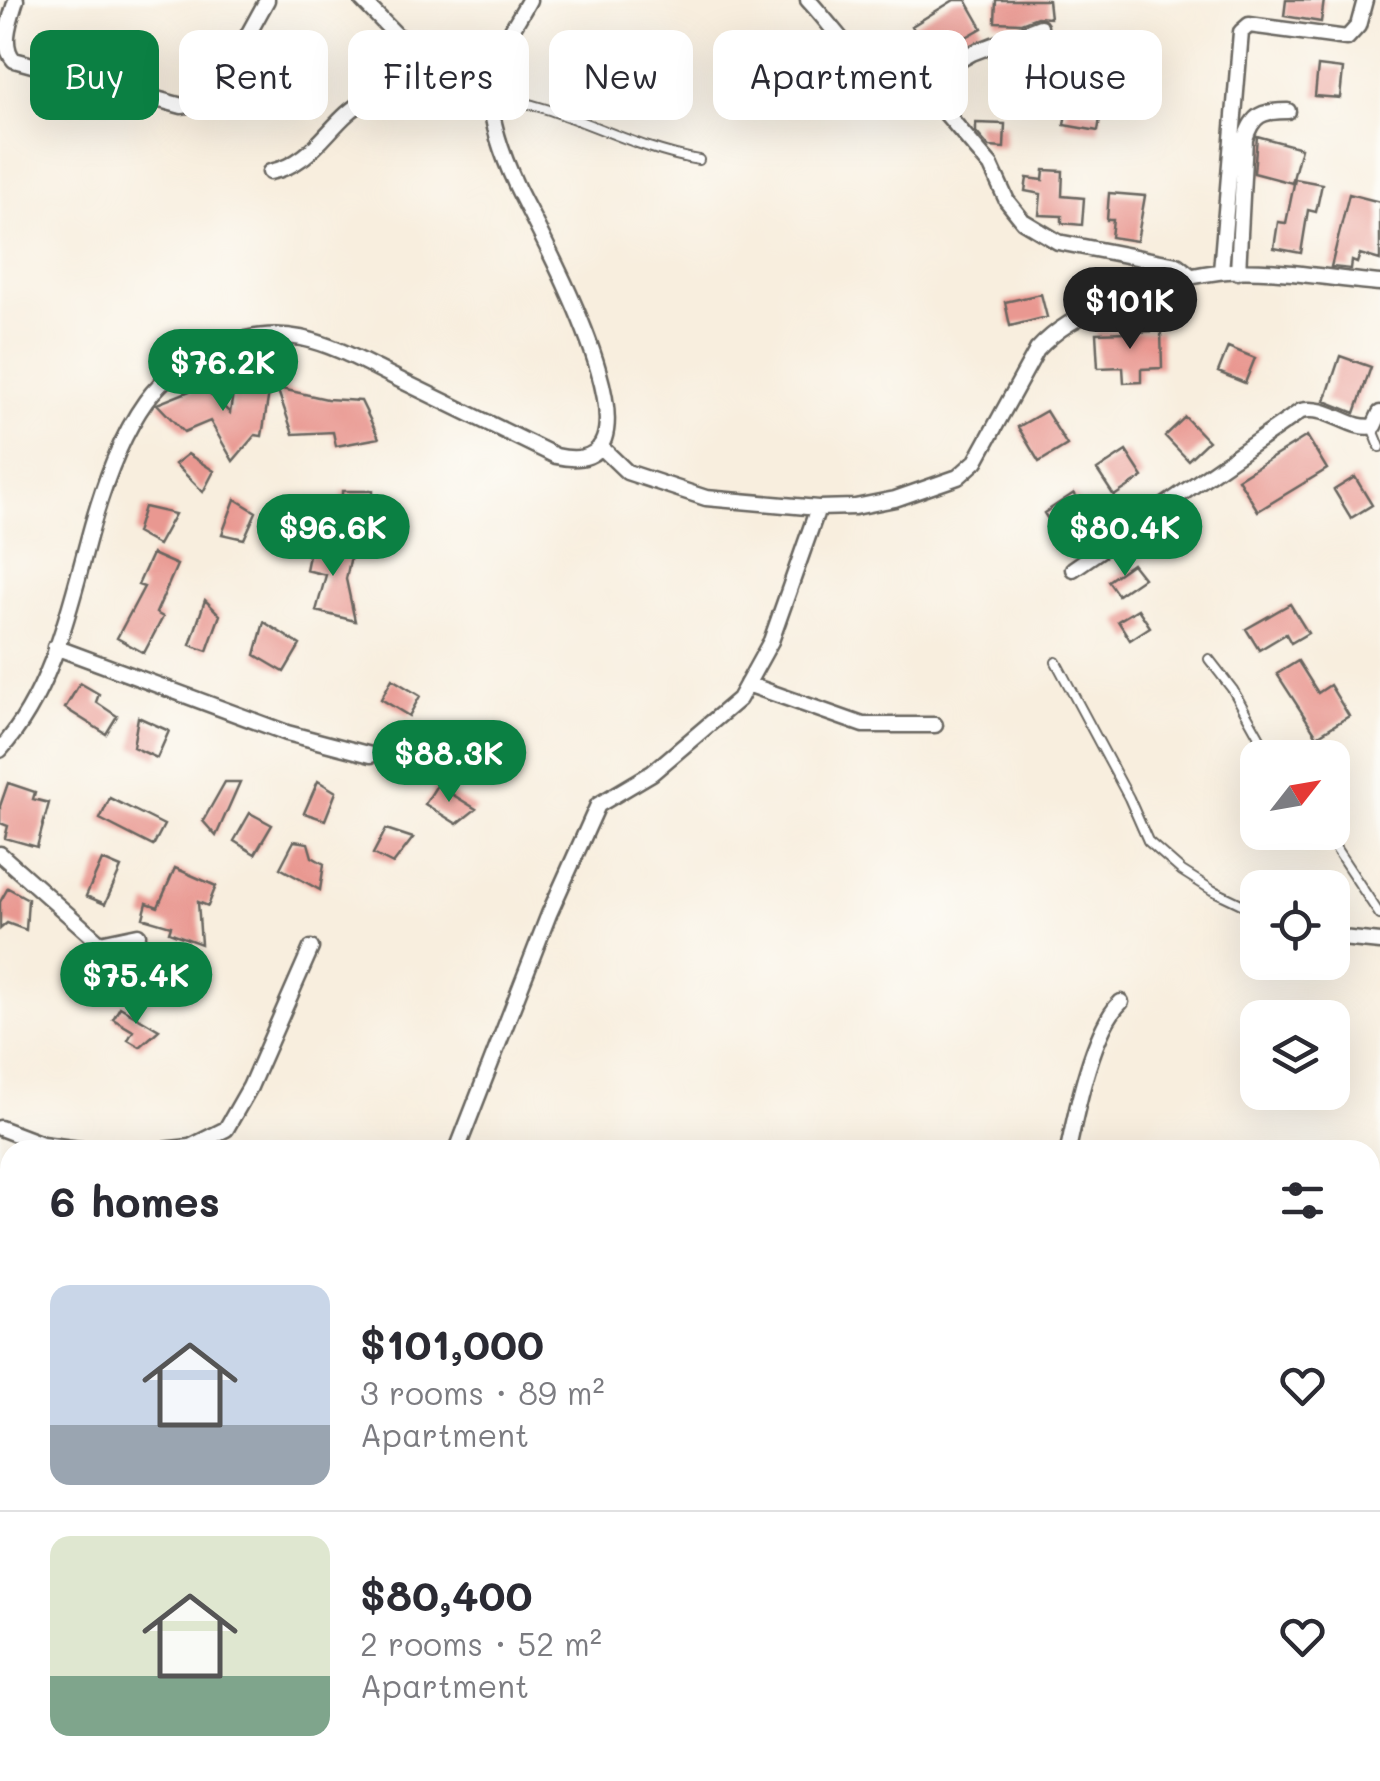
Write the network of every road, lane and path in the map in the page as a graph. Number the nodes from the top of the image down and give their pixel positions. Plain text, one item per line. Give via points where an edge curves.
1 (16, 0) edge
2 (266, 0) edge
3 (362, 0) edge
4 (529, 0) edge
5 (808, 0) edge
6 (1365, 0) edge
7 (1040, 27) dead end
8 (391, 30) edge
9 (513, 30) edge
10 (834, 30) edge
11 (968, 55) edge
12 (529, 103) edge
13 (1288, 111) dead end
14 (348, 116) edge
15 (494, 120) edge
16 (952, 120) edge
17 (699, 160) dead end
18 (270, 172) dead end
19 (1222, 271) junction
20 (1238, 272) junction
21 (1192, 277) junction
22 (1380, 283) edge
23 (1380, 413) edge
24 (1372, 427) junction
25 (600, 446) junction
26 (1380, 447) edge
27 (818, 508) junction
28 (1073, 569) dead end
29 (56, 647) junction
30 (1209, 658) dead end
31 (1056, 662) dead end
32 (748, 684) junction
33 (936, 725) dead end
34 (1261, 740) edge
35 (0, 750) edge
36 (371, 754) dead end
37 (1336, 850) edge
38 (0, 854) edge
39 (1240, 903) edge
40 (1380, 915) edge
41 (138, 935) dead end
42 (1350, 938) edge
43 (1380, 942) edge
44 (311, 948) dead end
45 (1121, 1002) dead end
46 (0, 1128) edge
47 (32, 1140) edge
48 (204, 1140) edge
49 (461, 1140) edge
50 (1070, 1140) edge

1 - 2 street via 4,42 14,60 182,106 216,93
3 - 8 street
4 - 9 street
5 - 10 street
6 - 19 street via 1347,38 1250,25 1241,32
7 - 11 street
12 - 17 lane
13 - 20 street via 1261,113 1250,122
14 - 18 street via 304,158
15 - 25 street via 514,182 599,368 608,422
16 - 21 street via 991,166 1006,201 1024,221 1058,242 1177,264
19 - 20 street
19 - 21 street
20 - 22 street
21 - 27 street via 1114,301 1051,335 976,461 958,477 894,499
23 - 24 street
24 - 26 lane
24 - 28 street via 1301,410
25 - 27 street via 627,472 706,498
25 - 29 street via 579,456 556,456 319,342 243,338 174,374 147,399 107,482
27 - 32 street via 772,641
29 - 35 street
29 - 36 street via 287,733
30 - 34 lane
31 - 39 lane via 1148,841 1197,881
32 - 33 street via 863,724
32 - 49 street via 652,773 598,805
37 - 40 lane
38 - 41 street via 100,943
42 - 43 street
44 - 48 street via 250,1087 226,1129
45 - 50 street via 1106,1020
46 - 47 street

